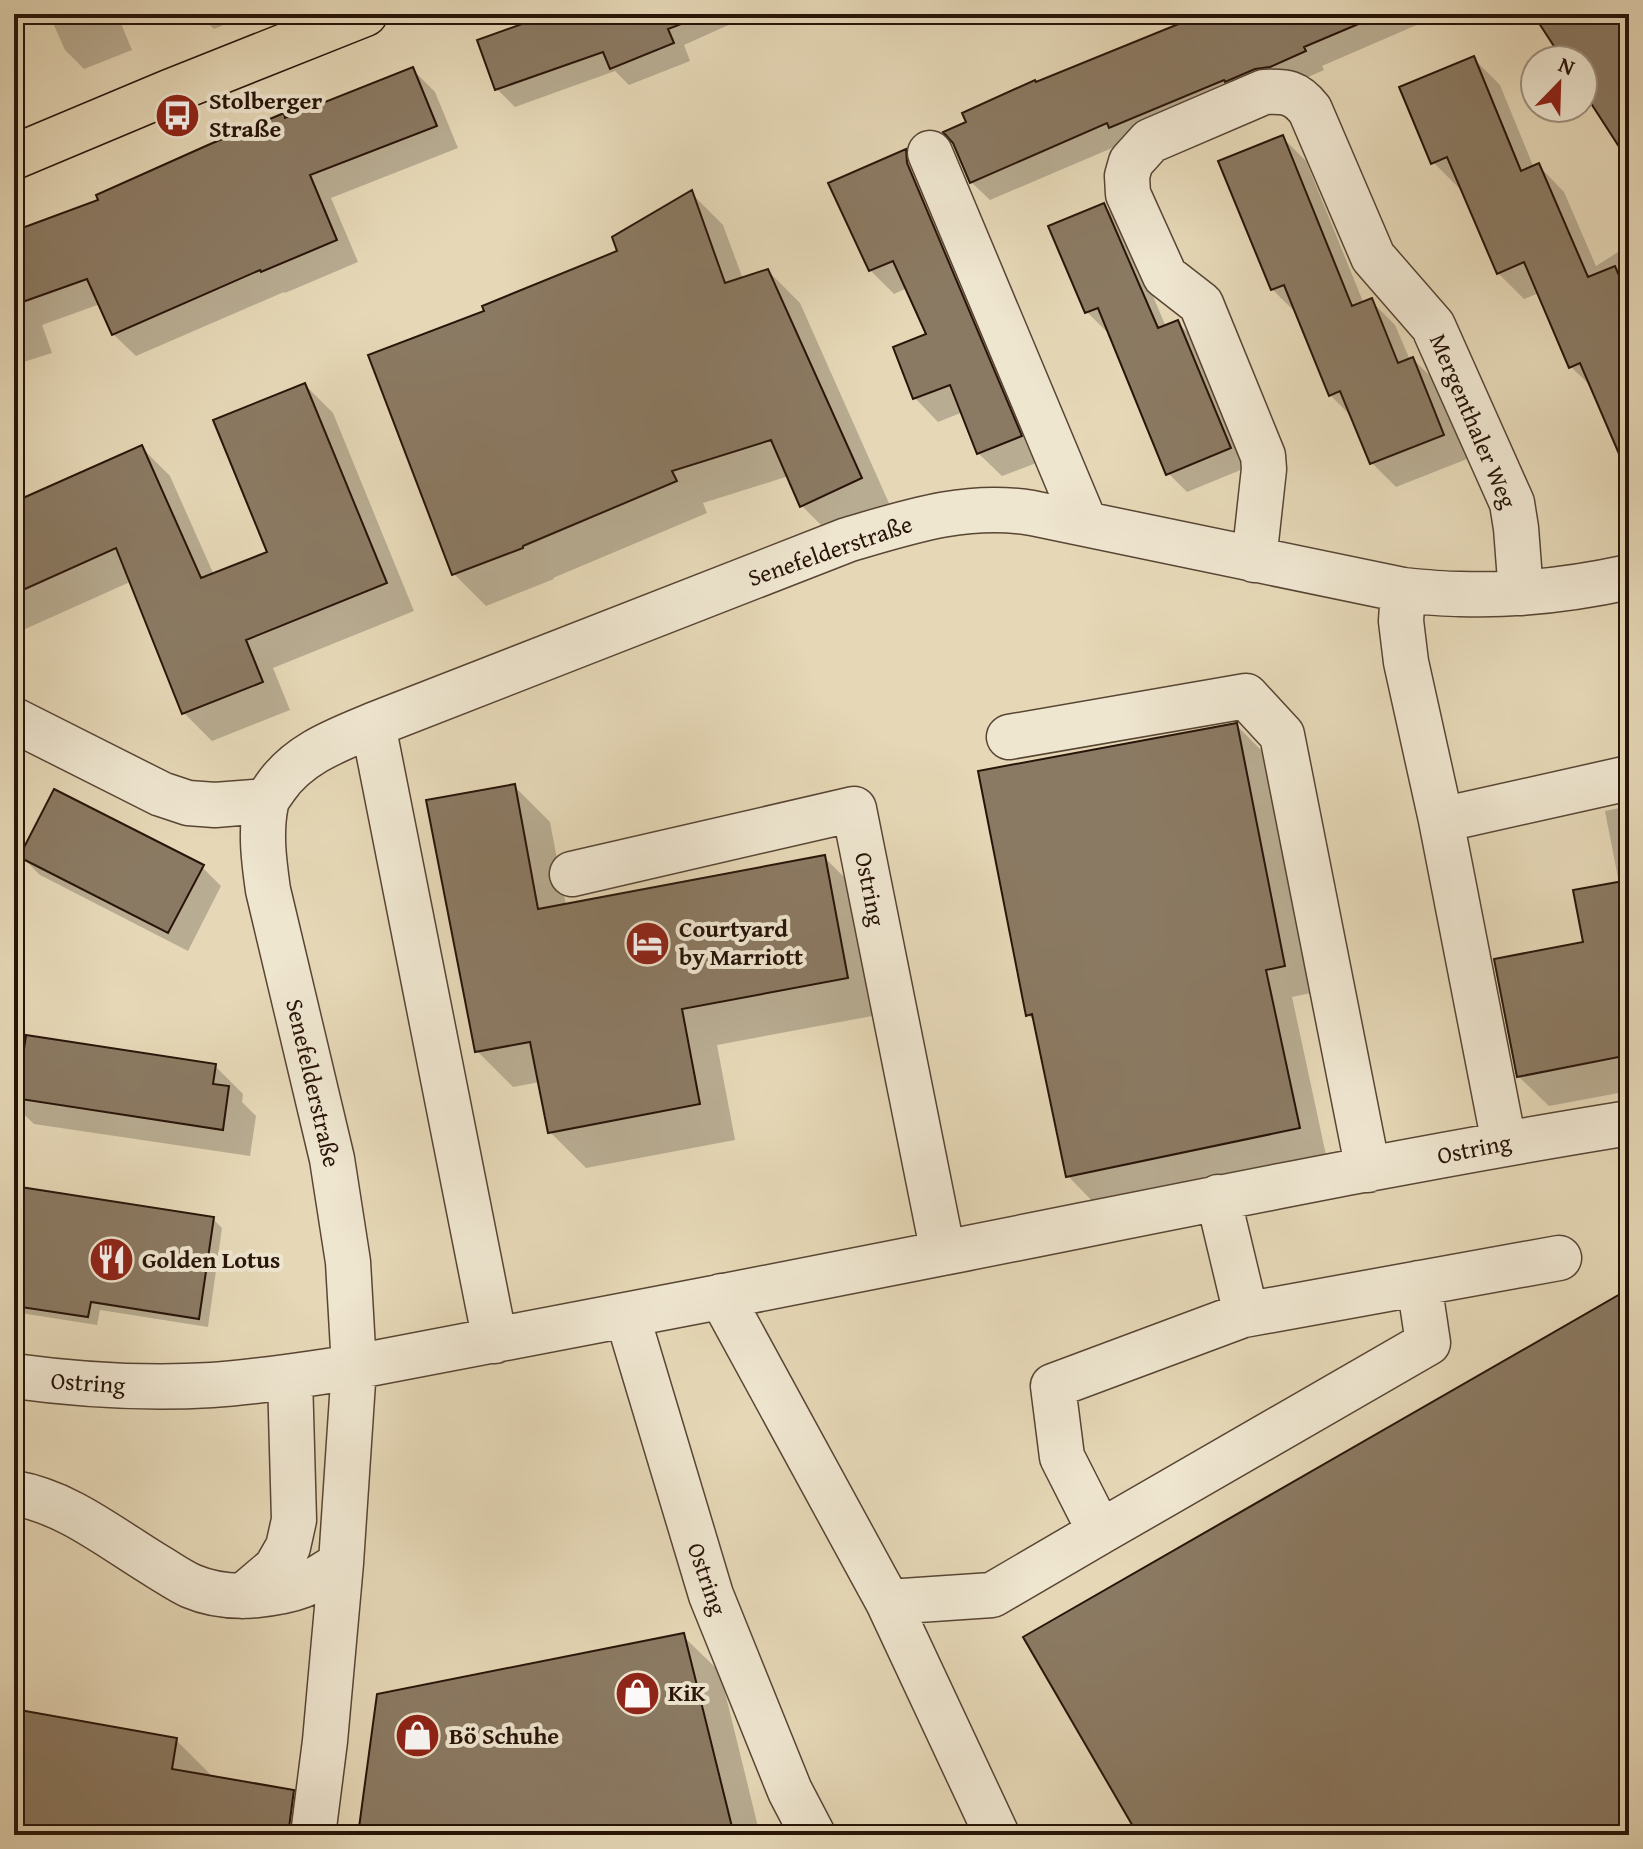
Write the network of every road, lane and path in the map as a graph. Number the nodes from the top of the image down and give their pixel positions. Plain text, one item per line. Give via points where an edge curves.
1 (365, 14) edge
2 (930, 153) dead end
3 (14, 157) edge
4 (1085, 523) junction
5 (1254, 560) junction
6 (1629, 577) edge
7 (1403, 590) junction
8 (1521, 593) junction
9 (14, 720) edge
10 (373, 725) junction
11 (1009, 737) dead end
12 (1629, 778) edge
13 (266, 801) junction
14 (1441, 820) junction
15 (572, 874) dead end
16 (1629, 1123) edge
17 (1504, 1143) junction
18 (1368, 1170) junction
19 (1218, 1197) junction
20 (943, 1253) junction
21 (1559, 1258) dead end
22 (1419, 1283) junction
23 (721, 1296) junction
24 (627, 1315) junction
25 (1244, 1315) junction
26 (495, 1341) junction
27 (354, 1367) junction
28 (14, 1376) edge
29 (290, 1377) junction
30 (14, 1493) edge
31 (1100, 1532) junction
32 (341, 1563) junction
33 (243, 1596) junction
34 (888, 1602) junction
35 (313, 1835) edge
36 (813, 1835) edge
37 (997, 1835) edge

1 - 3 main road
2 - 4 street
4 - 5 street, Senefelderstraße
4 - 10 street, Senefelderstraße via 1006,509 917,520 847,540
5 - 7 street, Senefelderstraße
5 - 8 street, Mergenthaler Weg via 1263,456 1201,304 1165,276 1128,194 1127,176 1131,162 1150,141 1264,92 1279,91 1294,94 1310,110 1373,257 1433,326 1512,503
6 - 8 street, Senefelderstraße
7 - 8 street, Senefelderstraße
7 - 14 street via 1406,662
9 - 13 street via 188,803
10 - 13 street, Senefelderstraße via 325,745 298,764
10 - 26 street
11 - 18 street via 1246,696 1282,735
12 - 14 street
13 - 27 street, Senefelderstraße via 262,848 268,890 332,1159 348,1262
14 - 17 street
15 - 20 street, Ostring via 854,809
16 - 17 street, Ostring
17 - 18 street, Ostring
18 - 19 street, Ostring
19 - 20 street, Ostring
19 - 25 street
20 - 23 street, Ostring
21 - 22 street
22 - 25 street
22 - 31 street via 1428,1343
23 - 24 street, Ostring
23 - 34 street
24 - 26 street, Ostring
24 - 36 street, Ostring via 711,1595
25 - 31 street via 1053,1386 1062,1457
26 - 27 street, Ostring
27 - 29 street, Ostring
27 - 32 street, Senefelderstraße
28 - 29 street, Ostring via 134,1387
29 - 33 street via 294,1520 276,1568
30 - 33 street via 78,1517 192,1586
31 - 34 street via 992,1595
32 - 33 street via 286,1592
32 - 35 street, Senefelderstraße
34 - 37 street

